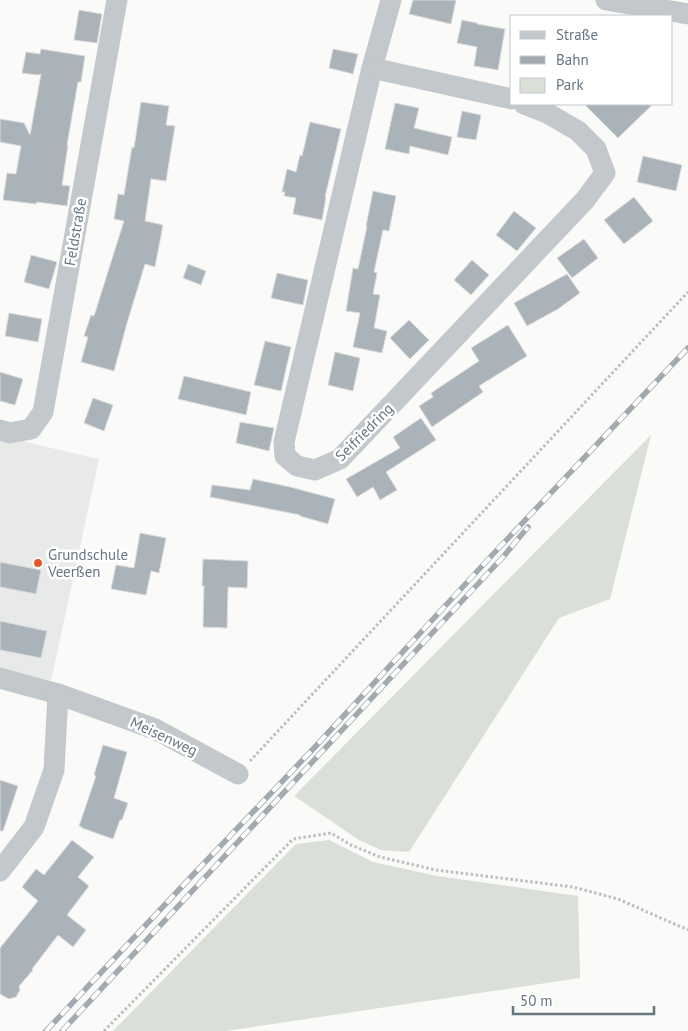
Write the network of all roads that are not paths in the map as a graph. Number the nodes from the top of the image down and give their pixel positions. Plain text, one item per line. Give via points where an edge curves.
1 (118, 0) edge
2 (390, 0) edge
3 (606, 0) edge
4 (688, 14) edge
5 (372, 68) junction
6 (510, 99) edge
7 (527, 105) edge
8 (0, 430) edge
9 (0, 678) edge
10 (58, 694) junction
11 (238, 774) road end
12 (0, 871) edge

1 - 8 street, Feldstraße via 43,412 31,430 10,433
2 - 5 street, Seifriedring
3 - 4 street
5 - 6 street
5 - 7 street, Seifriedring via 284,442 285,456 297,466 315,470 340,459 585,200 605,173 596,149 578,131
9 - 10 street, Meisenweg
10 - 11 street, Meisenweg via 155,729
10 - 12 street via 54,770 34,827

